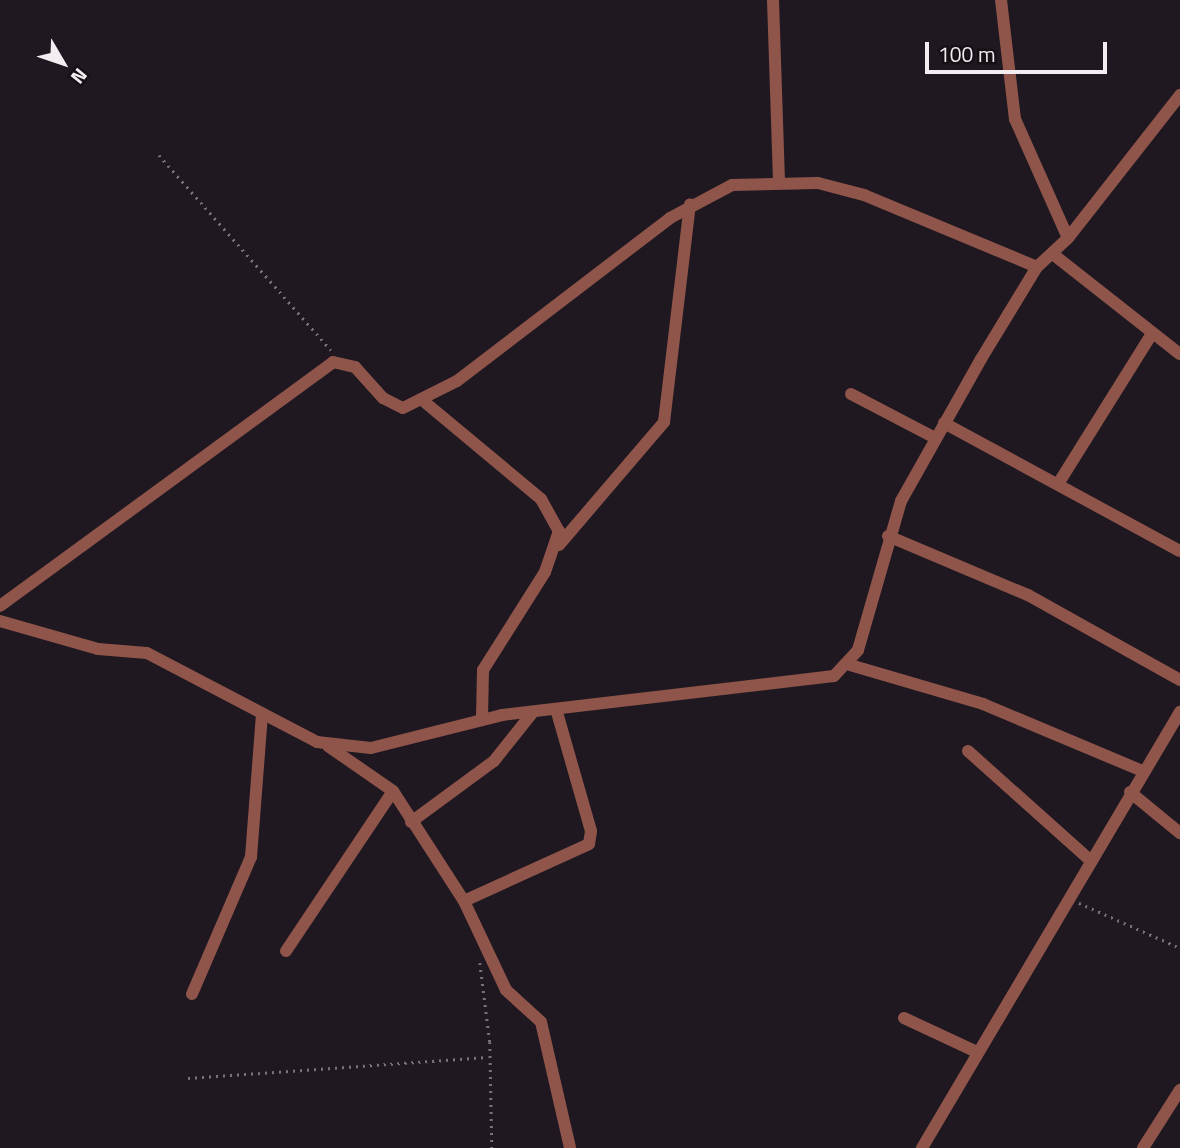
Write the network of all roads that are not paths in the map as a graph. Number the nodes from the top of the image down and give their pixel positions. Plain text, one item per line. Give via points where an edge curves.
1 (773, 0) edge
2 (1001, 0) edge
3 (1180, 95) edge
4 (779, 182) junction
5 (690, 205) junction
6 (1068, 238) junction
7 (1054, 255) junction
8 (1037, 267) junction
9 (1151, 335) junction
10 (1180, 354) edge
11 (851, 394) dead end
12 (421, 399) junction
13 (944, 423) junction
14 (935, 438) junction
15 (1058, 484) junction
16 (888, 536) junction
17 (559, 545) junction
18 (1180, 551) edge
19 (0, 606) edge
20 (0, 621) edge
21 (850, 664) junction
22 (1180, 680) edge
23 (556, 709) junction
24 (533, 712) junction
25 (1180, 712) edge
26 (262, 714) junction
27 (482, 719) junction
28 (328, 746) junction
29 (968, 751) dead end
30 (1142, 771) junction
31 (393, 791) junction
32 (1130, 792) junction
33 (411, 821) junction
34 (1180, 833) edge
35 (1089, 859) junction
36 (464, 901) junction
37 (286, 951) dead end
38 (192, 994) dead end
39 (904, 1018) dead end
40 (976, 1052) junction
41 (1180, 1090) edge
42 (924, 1147) edge
43 (569, 1148) edge
44 (1143, 1148) edge

1 - 4 street
2 - 6 street via 1014,118
3 - 6 street
4 - 5 street via 732,185
4 - 8 street via 864,195
5 - 12 street via 580,293 457,381
5 - 17 street via 664,422
6 - 7 street
7 - 8 street
7 - 9 street
8 - 13 street
9 - 10 street
9 - 15 street
11 - 14 street
12 - 17 street via 541,499 559,531
12 - 19 street via 402,408 344,361 333,362
13 - 14 street
13 - 15 street
14 - 16 street
15 - 18 street
16 - 21 street
16 - 22 street via 1028,595
17 - 27 street via 483,670
20 - 26 street via 98,649 147,653
21 - 23 street via 813,680
21 - 30 street via 983,704
23 - 24 street
23 - 36 street via 592,831 589,844
24 - 27 street
24 - 33 street via 495,761
25 - 30 street
26 - 28 street
26 - 38 street via 251,857
27 - 28 street via 370,748
28 - 31 street
29 - 35 street
30 - 32 street
31 - 33 street
31 - 37 street
32 - 34 street
32 - 35 street
33 - 36 street
35 - 40 street
36 - 43 street via 506,990 541,1021
39 - 40 street
40 - 42 street
41 - 44 street

